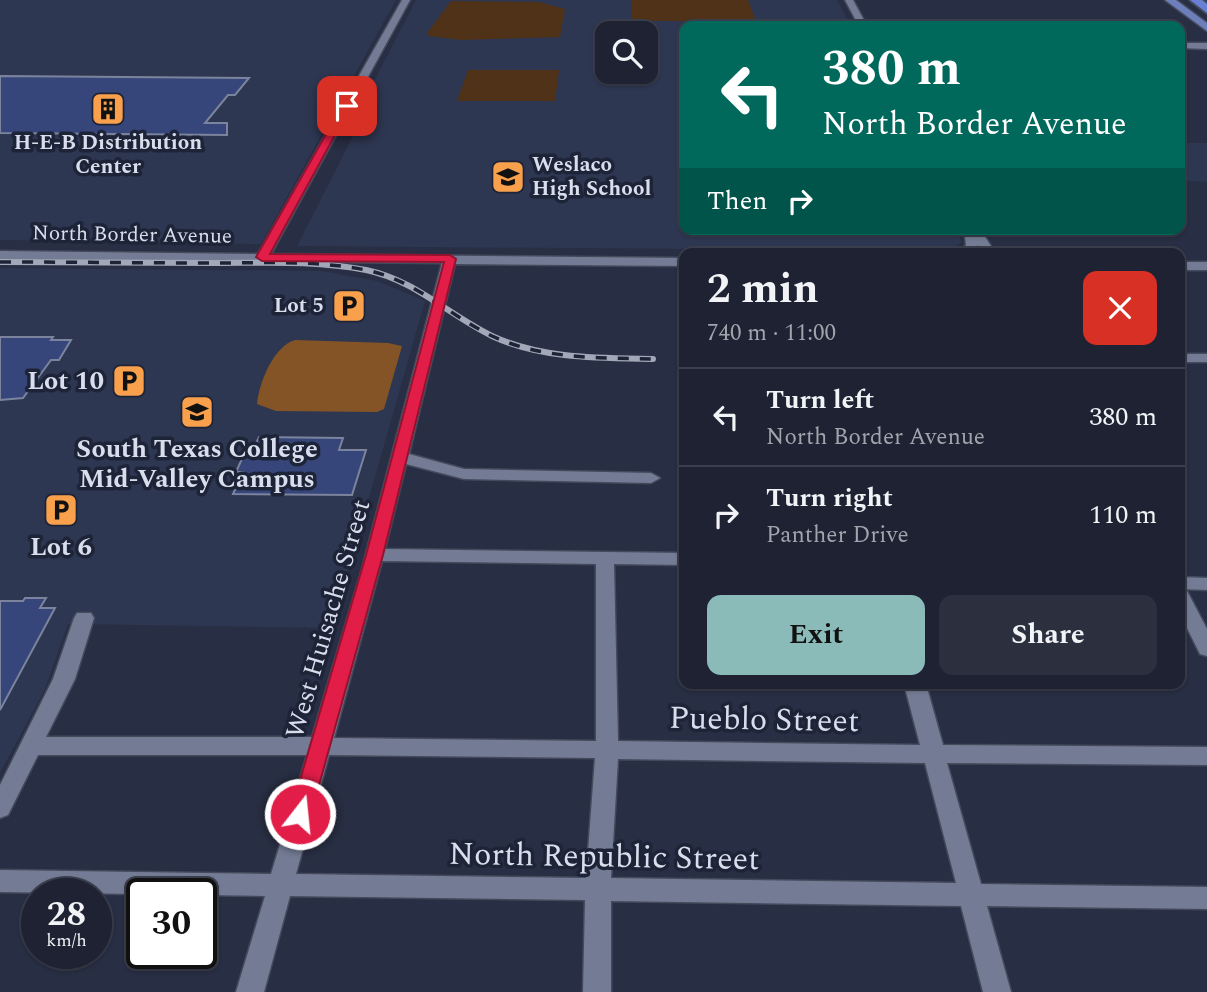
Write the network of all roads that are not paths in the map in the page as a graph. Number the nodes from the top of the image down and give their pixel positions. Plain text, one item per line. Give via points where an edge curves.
1 (406, 0) edge
2 (849, 0) edge
3 (1170, 0) edge
4 (1195, 0) edge
5 (1207, 10) edge
6 (860, 21) edge
7 (1207, 28) edge
8 (1185, 46) edge
9 (1207, 46) edge
10 (0, 255) edge
11 (262, 257) junction
12 (450, 259) junction
13 (679, 262) edge
14 (1185, 266) edge
15 (1207, 266) edge
16 (1185, 358) edge
17 (1207, 358) edge
18 (399, 457) junction
19 (652, 478) dead end
20 (374, 555) junction
21 (605, 557) junction
22 (679, 559) edge
23 (1185, 583) edge
24 (1207, 584) edge
25 (1185, 606) edge
26 (84, 618) dead end
27 (1207, 649) edge
28 (916, 689) edge
29 (320, 744) junction
30 (30, 746) junction
31 (607, 748) junction
32 (934, 756) junction
33 (1207, 756) edge
34 (0, 808) edge
35 (0, 881) edge
36 (281, 884) junction
37 (598, 890) junction
38 (971, 896) junction
39 (1207, 898) edge
40 (250, 992) edge
41 (597, 992) edge
42 (997, 992) edge

1 - 11 street
2 - 6 street
3 - 7 main road
4 - 5 highway
8 - 9 street
10 - 11 street, North Border Avenue
11 - 12 street, North Border Avenue
12 - 13 street, North Border Avenue
12 - 18 street, West Huisache Street
14 - 15 street
16 - 17 street
18 - 19 street via 464,474
18 - 20 street, West Huisache Street
20 - 21 street
20 - 29 street, West Huisache Street
21 - 22 street
21 - 31 street
23 - 24 street
25 - 27 street
26 - 30 street via 64,679
28 - 32 street
29 - 30 street, Pueblo Street
29 - 31 street, Pueblo Street
29 - 36 street, West Huisache Street
30 - 34 street
31 - 32 street, Pueblo Street
31 - 37 street
32 - 33 street, Pueblo Street
32 - 38 street
35 - 36 street, North Republic Street
36 - 37 street, North Republic Street
36 - 40 street, West Huisache Street
37 - 38 street, North Republic Street
37 - 41 street
38 - 39 street, North Republic Street
38 - 42 street

